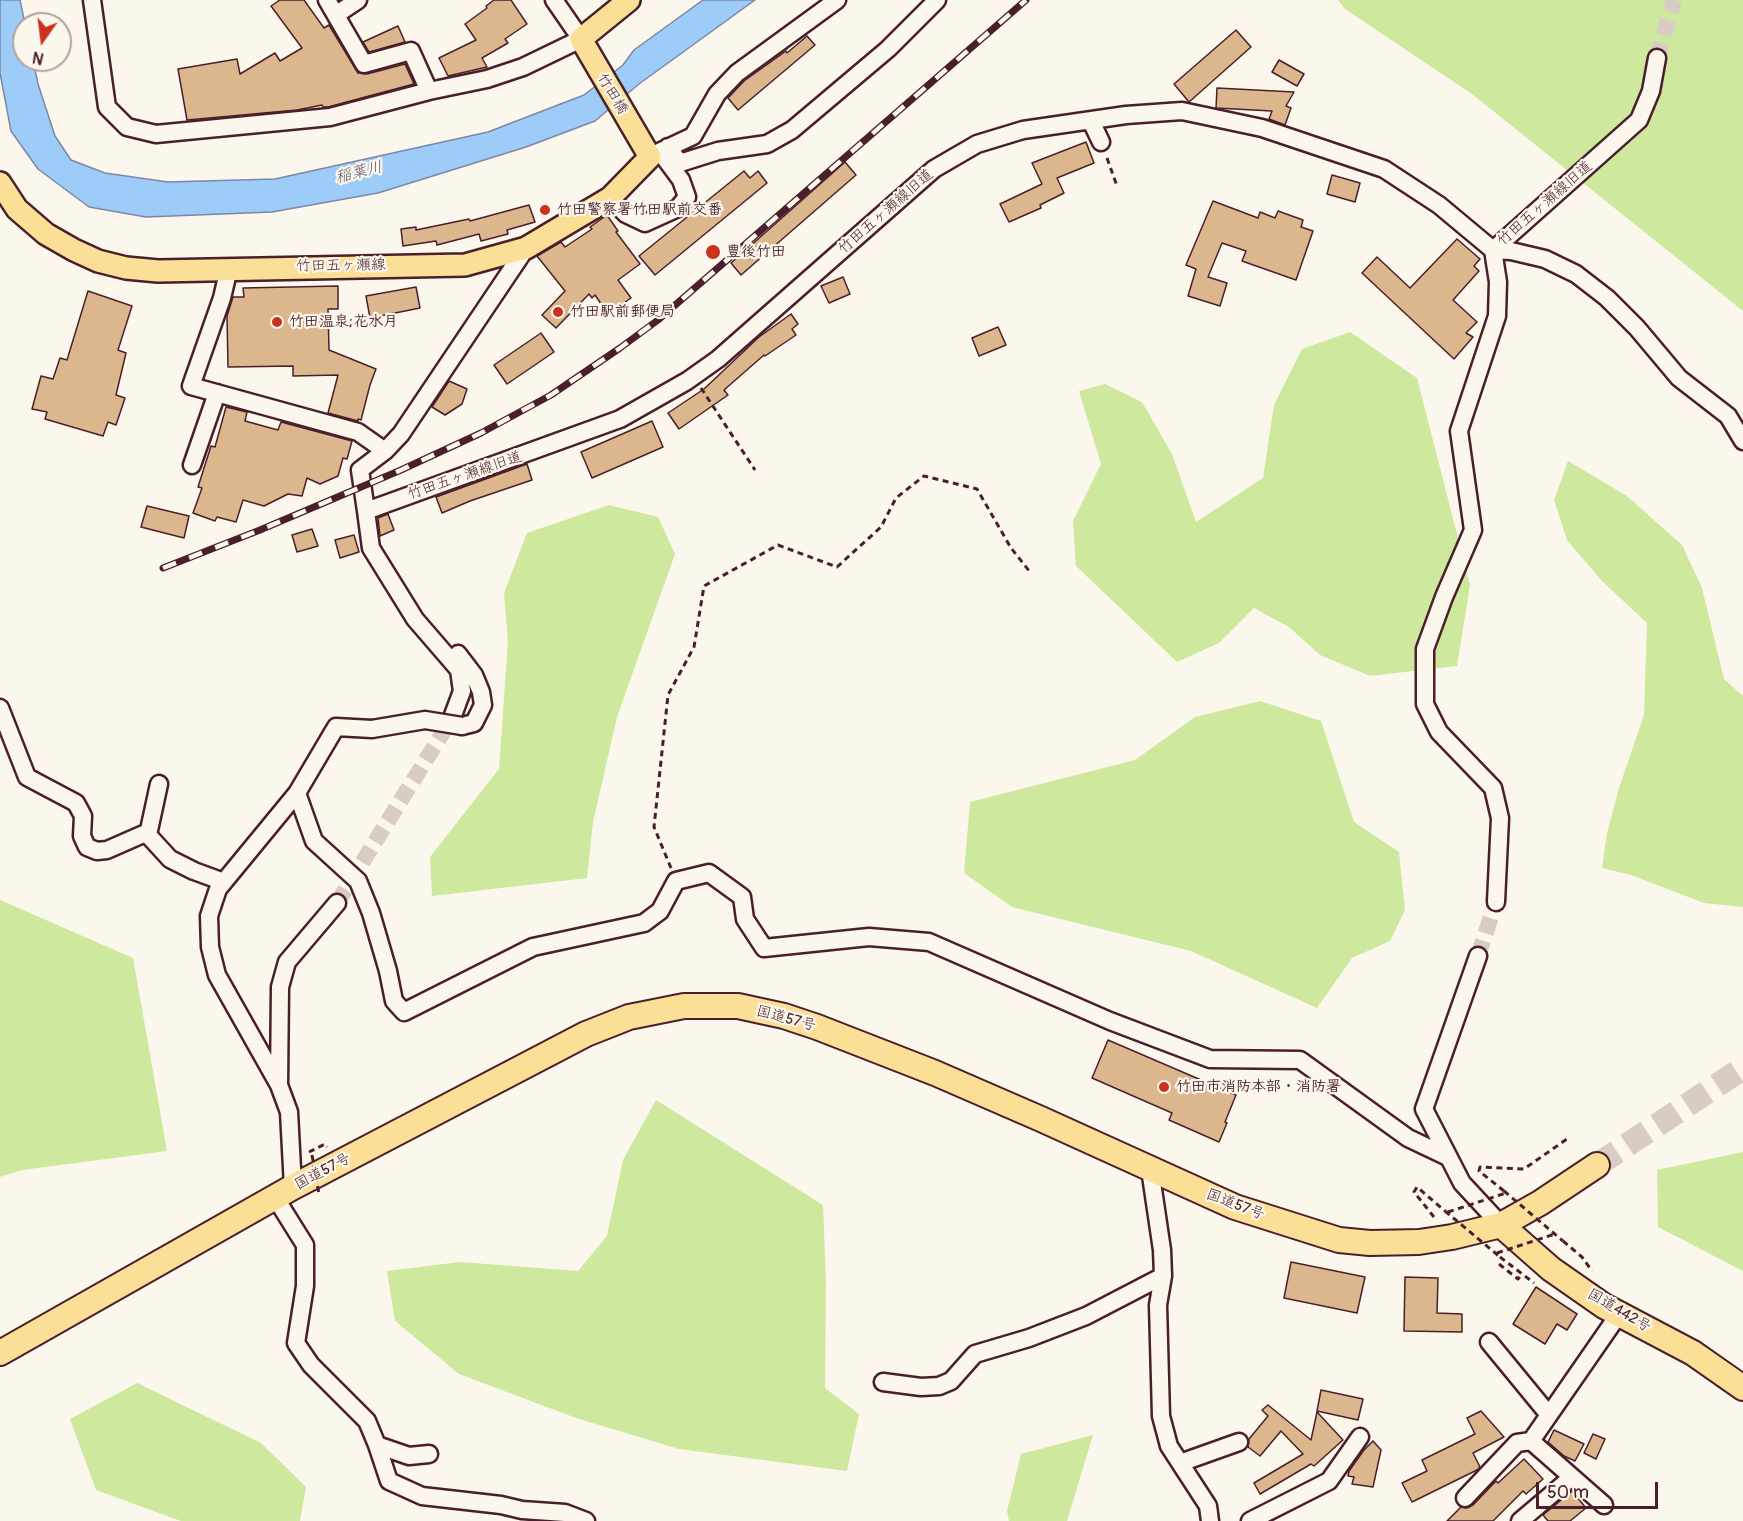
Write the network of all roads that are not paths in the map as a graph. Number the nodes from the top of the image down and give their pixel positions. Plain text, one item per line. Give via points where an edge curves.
1 (92, 0) edge
2 (358, 0) edge
3 (554, 0) edge
4 (629, 0) edge
5 (837, 0) edge
6 (937, 0) edge
7 (332, 7) edge
8 (585, 47) junction
9 (1657, 58) tunnel mouth
10 (429, 91) junction
11 (1091, 121) junction
12 (1101, 142) road end
13 (660, 152) junction
14 (0, 183) edge
15 (610, 198) junction
16 (526, 248) junction
17 (1493, 250) junction
18 (229, 268) junction
19 (217, 393) junction
20 (1743, 441) edge
21 (385, 451) junction
22 (192, 465) dead end
23 (366, 511) junction
24 (441, 649) junction
25 (0, 708) edge
26 (457, 722) junction
27 (159, 784) dead end
28 (297, 793) junction
29 (148, 832) junction
30 (224, 882) junction
31 (1496, 902) tunnel mouth
32 (337, 903) tunnel mouth
33 (1478, 956) tunnel mouth
34 (279, 1085) junction
35 (1448, 1157) junction
36 (1597, 1165) tunnel mouth
37 (1150, 1169) junction
38 (284, 1192) junction
39 (1501, 1225) junction
40 (1163, 1276) junction
41 (1619, 1314) junction
42 (1489, 1342) dead end
43 (0, 1353) edge
44 (883, 1382) dead end
45 (1743, 1388) edge
46 (1549, 1415) junction
47 (1360, 1437) dead end
48 (1531, 1441) junction
49 (1239, 1442) dead end
50 (377, 1445) junction
51 (429, 1454) dead end
52 (1180, 1463) junction
53 (1572, 1477) junction
54 (1465, 1498) dead end
55 (1604, 1505) dead end
56 (586, 1521) edge
57 (1210, 1521) edge
58 (1250, 1521) edge
59 (1520, 1521) edge

1 - 10 street via 107,107 127,127 156,134 330,117
2 - 7 street
3 - 8 street
4 - 8 main road
5 - 13 street via 737,73 717,94 693,136
6 - 13 street via 888,49 792,130 767,144 718,151 680,163
7 - 10 street via 364,64 411,51
8 - 10 street via 487,79
8 - 13 main road, 竹田橋 via 636,133
9 - 17 street, 竹田五ヶ瀬線旧道 via 1639,120
11 - 12 street
11 - 17 street, 竹田五ヶ瀬線旧道 via 1182,111 1262,128 1384,169 1438,205
11 - 23 street, 竹田五ヶ瀬線旧道 via 1023,130 977,144 934,170 718,359 620,419
13 - 15 main road, 竹田五ヶ瀬線
13 - 15 street via 681,180 687,196 678,208 645,223 626,214
14 - 18 main road, 竹田五ヶ瀬線 via 17,209 46,234 99,261 158,271
15 - 16 main road, 竹田五ヶ瀬線
16 - 18 main road, 竹田五ヶ瀬線 via 465,265
16 - 21 street via 401,434
17 - 20 street via 1545,259 1576,274 1637,328 1678,378 1728,416
17 - 31 street via 1498,282 1497,316 1459,431 1473,530 1425,649 1425,704 1438,732 1493,788 1500,818
18 - 19 street via 191,386
19 - 21 street via 358,432
19 - 22 street
21 - 23 street via 360,471
23 - 24 street via 370,548 415,620
24 - 26 street via 459,670 462,691
24 - 26 street via 450,644 482,692 483,705 474,723
25 - 29 street via 27,777 76,803 83,816 82,836 87,847 107,850
26 - 28 street, bridge via 425,720 372,729 336,727
27 - 29 street
28 - 30 street
28 - 35 street via 314,841 358,881 371,913 394,1001 404,1012 533,947 644,923 660,911 676,881 709,873 742,897 745,919 764,948 869,937 929,942 1110,1021 1210,1059 1300,1060 1408,1138
29 - 30 street via 147,836 170,859
30 - 34 street via 209,916 210,947 217,975
32 - 34 street via 287,962 280,987
33 - 35 street via 1424,1109
34 - 38 street via 289,1112
35 - 39 street via 1462,1183
36 - 39 highway, 国道57号
37 - 38 highway, 国道57号 via 977,1091 817,1027 738,1006 694,1006 629,1017 586,1034
37 - 39 highway, 国道57号 via 1236,1207 1339,1240 1419,1242
37 - 40 street
38 - 43 highway, 国道57号
38 - 50 street via 305,1245 305,1286 296,1343 311,1365 367,1422
39 - 41 highway, 国道442号 via 1551,1269
40 - 44 street via 1086,1317 975,1354 951,1381 939,1386
40 - 52 street via 1158,1305 1161,1416 1169,1446
41 - 45 highway, 国道442号 via 1693,1353
41 - 46 street
42 - 46 street
46 - 48 street
47 - 58 street via 1329,1481
48 - 53 street
48 - 54 street via 1517,1443
49 - 52 street
50 - 51 street via 409,1456
50 - 56 street via 388,1481 422,1496 565,1513
52 - 57 street via 1208,1506
53 - 55 street
53 - 59 street

